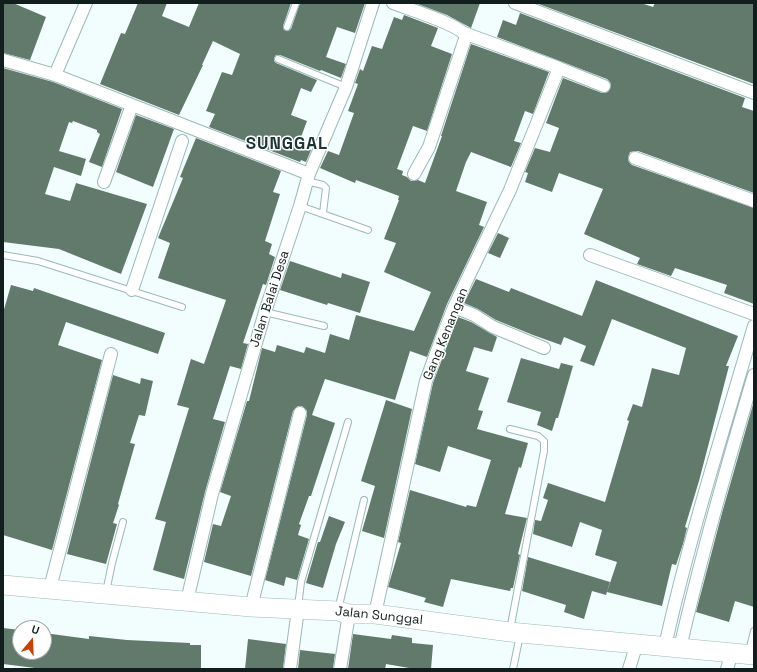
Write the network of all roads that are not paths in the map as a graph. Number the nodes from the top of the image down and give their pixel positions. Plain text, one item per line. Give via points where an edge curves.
1 (86, 3) edge
2 (296, 3) edge
3 (373, 3) edge
4 (393, 3) edge
5 (515, 3) edge
6 (287, 27) dead end
7 (464, 33) junction
8 (278, 59) dead end
9 (3, 60) edge
10 (559, 68) junction
11 (55, 75) junction
12 (604, 86) dead end
13 (346, 87) junction
14 (754, 93) edge
15 (132, 105) junction
16 (182, 141) dead end
17 (635, 158) dead end
18 (414, 174) dead end
19 (308, 178) junction
20 (104, 182) dead end
21 (754, 201) edge
22 (300, 206) junction
23 (323, 213) junction
24 (368, 230) dead end
25 (3, 255) edge
26 (590, 255) dead end
27 (132, 290) junction
28 (182, 307) dead end
29 (454, 307) junction
30 (264, 312) junction
31 (754, 314) edge
32 (324, 326) dead end
33 (754, 326) edge
34 (544, 348) dead end
35 (111, 354) dead end
36 (754, 375) edge
37 (300, 413) dead end
38 (348, 422) dead end
39 (510, 429) dead end
40 (714, 461) junction
41 (727, 464) junction
42 (364, 500) dead end
43 (123, 522) dead end
44 (3, 585) edge
45 (50, 588) junction
46 (106, 594) junction
47 (187, 601) junction
48 (251, 607) junction
49 (298, 609) junction
50 (343, 613) junction
51 (375, 614) junction
52 (754, 631) edge
53 (515, 632) junction
54 (637, 643) junction
55 (672, 647) junction
56 (740, 658) edge
57 (290, 669) edge
58 (340, 669) edge
59 (513, 669) edge
60 (629, 669) edge

1 - 11 street
2 - 6 lane
3 - 13 street, Jalan Balai Desa
4 - 7 street via 451,25
5 - 14 street
7 - 10 street
7 - 18 street via 464,43 434,132
8 - 13 lane
9 - 11 street
10 - 12 street
10 - 29 street, Gang Kenangan via 510,190
11 - 15 street
13 - 19 street, Jalan Balai Desa
15 - 19 street
15 - 20 street
16 - 27 street
17 - 21 street
19 - 22 street, Jalan Balai Desa
19 - 23 lane via 326,188
22 - 23 lane
22 - 30 street, Jalan Balai Desa
23 - 24 lane
25 - 27 lane via 38,261
26 - 31 street
27 - 28 lane
29 - 34 street via 474,315 493,327
29 - 51 street, Gang Kenangan via 426,381
30 - 32 lane
30 - 47 street, Jalan Balai Desa via 212,494
33 - 40 street
35 - 45 street
36 - 41 street
37 - 48 street
38 - 49 lane via 301,582
39 - 53 lane via 538,436 544,441
40 - 41 street
40 - 55 street via 675,601
41 - 55 street via 690,602
42 - 50 lane
43 - 46 lane
44 - 45 main road, Jalan Sunggal
45 - 46 main road, Jalan Sunggal
46 - 47 main road, Jalan Sunggal
47 - 48 main road, Jalan Sunggal
48 - 49 main road, Jalan Sunggal
49 - 50 main road, Jalan Sunggal
49 - 57 street
50 - 51 main road, Jalan Sunggal
50 - 58 street
51 - 53 main road, Jalan Sunggal
52 - 56 lane
53 - 54 main road, Jalan Sunggal
53 - 59 lane
54 - 55 main road, Jalan Sunggal
54 - 60 street
55 - 56 main road, Jalan Sunggal

